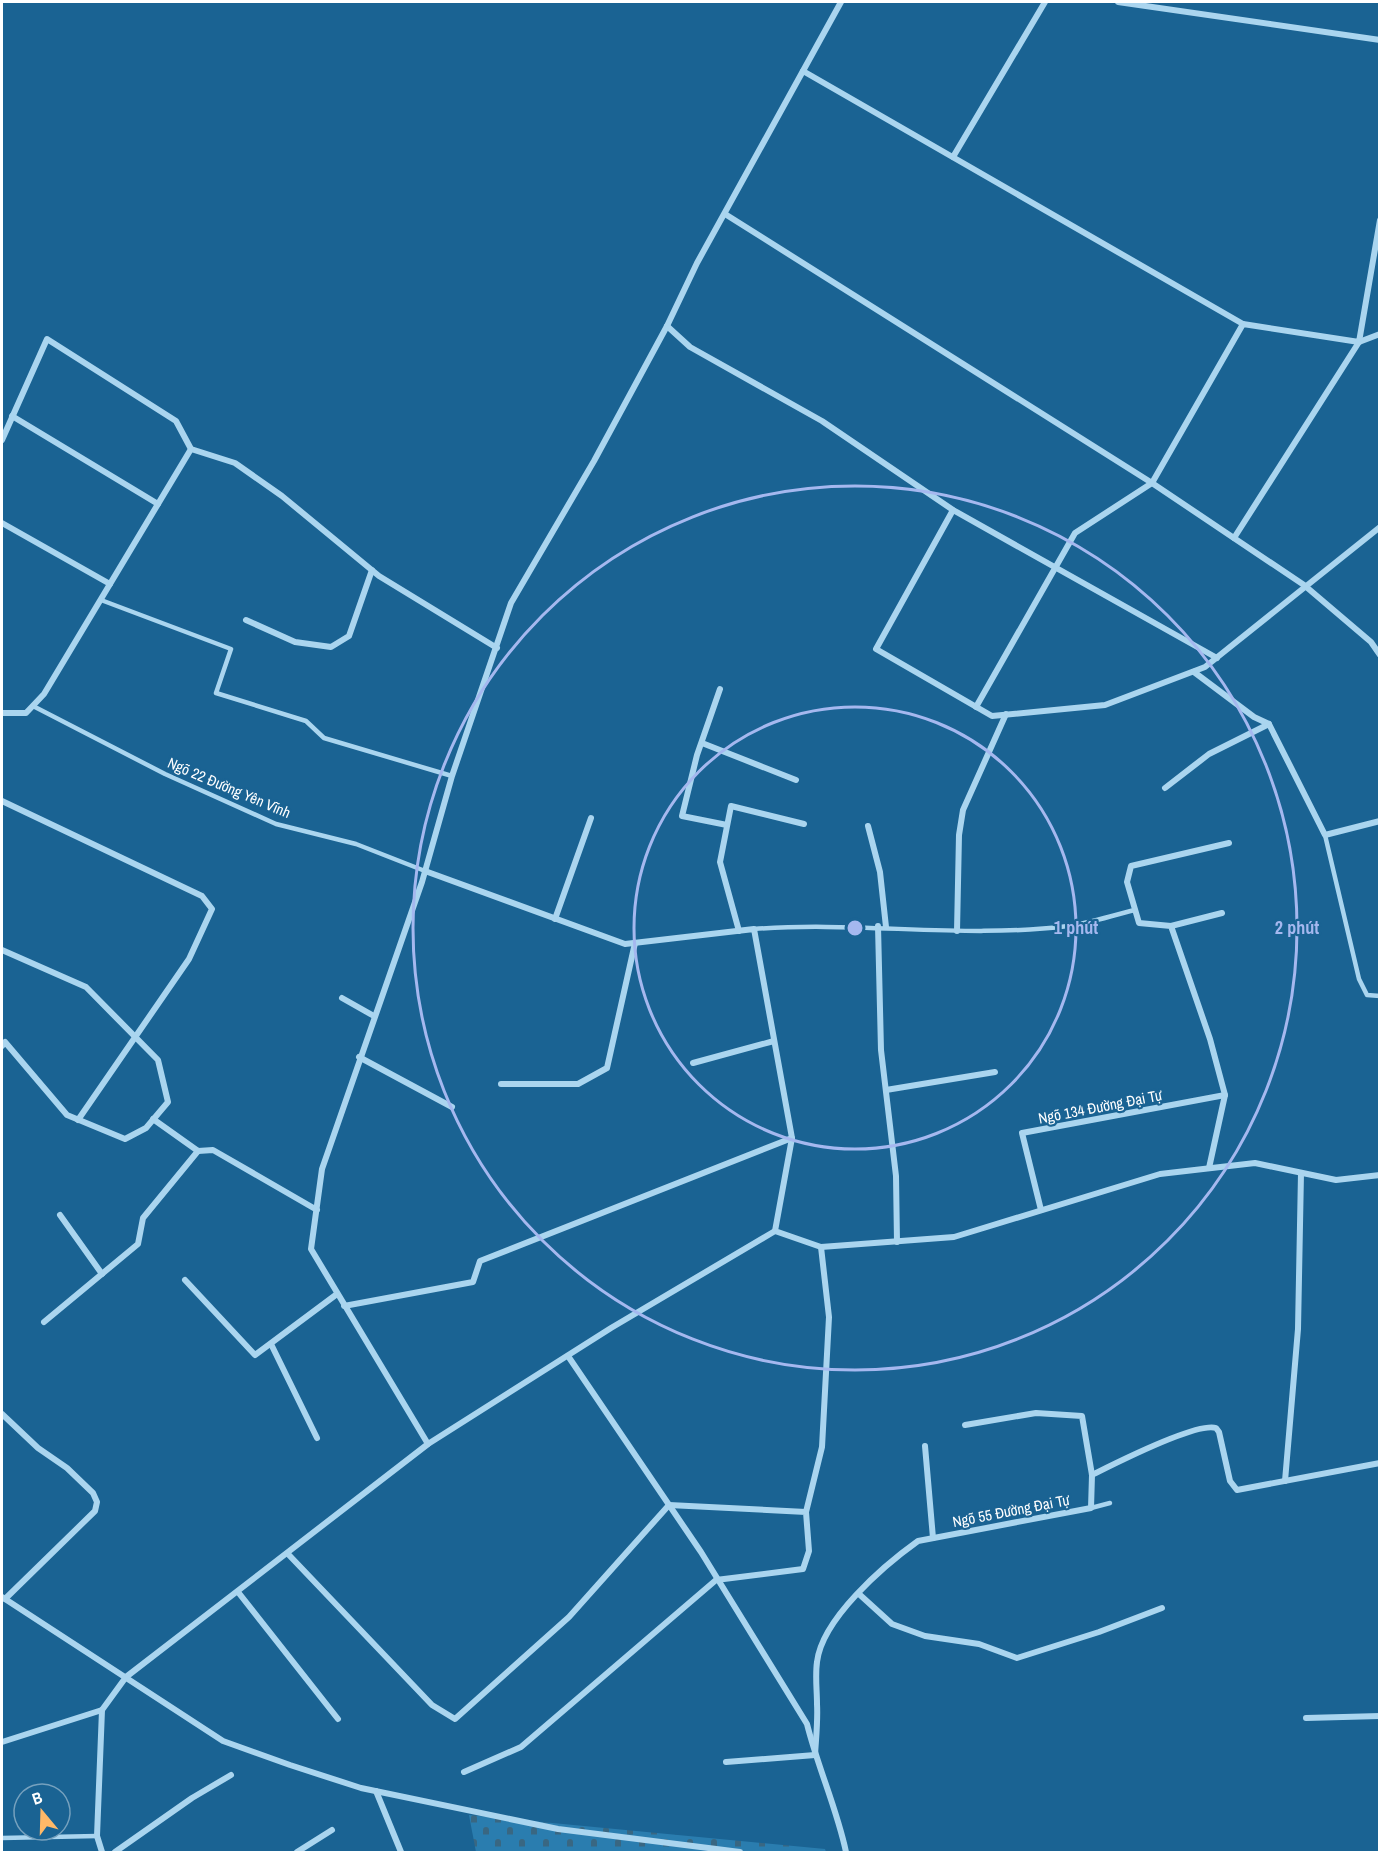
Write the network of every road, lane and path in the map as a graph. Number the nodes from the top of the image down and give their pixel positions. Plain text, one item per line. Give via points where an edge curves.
1 (841, 2) edge
2 (1045, 2) edge
3 (1118, 2) edge
4 (1380, 40) edge
5 (803, 71) junction
6 (953, 158) junction
7 (725, 214) junction
8 (1380, 220) edge
9 (1243, 324) junction
10 (667, 326) junction
11 (1380, 334) edge
12 (1359, 342) junction
13 (12, 416) junction
14 (2, 440) edge
15 (191, 449) junction
16 (1152, 483) junction
17 (158, 504) junction
18 (953, 510) junction
19 (2, 523) edge
20 (1380, 526) edge
21 (1234, 538) junction
22 (1056, 567) junction
23 (372, 570) junction
24 (110, 584) junction
25 (1304, 585) junction
26 (100, 600) junction
27 (246, 620) dead end
28 (497, 648) junction
29 (1380, 655) edge
30 (1217, 657) junction
31 (1194, 672) junction
32 (720, 689) dead end
33 (33, 706) junction
34 (976, 707) junction
35 (2, 713) edge
36 (1006, 714) junction
37 (1269, 724) junction
38 (702, 742) junction
39 (452, 776) junction
40 (796, 780) dead end
41 (1165, 788) dead end
42 (2, 801) edge
43 (591, 818) dead end
44 (1380, 821) edge
45 (804, 824) dead end
46 (727, 825) junction
47 (868, 826) dead end
48 (1325, 835) junction
49 (1229, 843) dead end
50 (425, 871) junction
51 (1135, 910) junction
52 (1222, 913) dead end
53 (555, 919) junction
54 (878, 926) junction
55 (1171, 926) junction
56 (886, 927) junction
57 (754, 929) junction
58 (739, 931) junction
59 (957, 931) junction
60 (635, 943) junction
61 (2, 950) edge
62 (1380, 996) edge
63 (342, 998) dead end
64 (374, 1016) junction
65 (136, 1037) junction
66 (774, 1041) junction
67 (2, 1046) edge
68 (359, 1057) junction
69 (693, 1063) dead end
70 (995, 1072) dead end
71 (501, 1084) dead end
72 (886, 1090) junction
73 (1225, 1095) junction
74 (452, 1107) dead end
75 (153, 1119) junction
76 (78, 1120) junction
77 (792, 1138) junction
78 (198, 1151) junction
79 (1209, 1168) junction
80 (1301, 1173) junction
81 (1380, 1175) edge
82 (317, 1210) junction
83 (1041, 1210) junction
84 (60, 1215) dead end
85 (775, 1231) junction
86 (897, 1242) junction
87 (821, 1248) junction
88 (102, 1274) junction
89 (185, 1280) dead end
90 (337, 1294) junction
91 (344, 1306) junction
92 (44, 1322) dead end
93 (271, 1344) junction
94 (568, 1356) junction
95 (2, 1414) edge
96 (965, 1425) dead end
97 (317, 1438) dead end
98 (428, 1444) junction
99 (925, 1446) dead end
100 (1380, 1463) edge
101 (1092, 1474) junction
102 (1285, 1481) junction
103 (1110, 1503) dead end
104 (669, 1505) junction
105 (1091, 1508) junction
106 (806, 1512) junction
107 (933, 1538) junction
108 (288, 1554) junction
109 (716, 1580) junction
110 (238, 1592) junction
111 (859, 1594) junction
112 (3, 1598) edge
113 (1162, 1608) dead end
114 (126, 1677) junction
115 (102, 1710) junction
116 (1380, 1716) edge
117 (1306, 1718) dead end
118 (338, 1719) dead end
119 (2, 1742) edge
120 (814, 1755) junction
121 (726, 1762) dead end
122 (464, 1772) dead end
123 (231, 1775) dead end
124 (376, 1791) junction
125 (332, 1830) dead end
126 (97, 1836) junction
127 (2, 1838) edge
128 (102, 1852) edge
129 (115, 1852) edge
130 (297, 1852) edge
131 (401, 1852) edge
132 (740, 1852) edge
133 (846, 1852) edge

1 - 5 street
2 - 6 street
3 - 4 street
5 - 6 street
5 - 7 street
6 - 9 street
7 - 10 street
7 - 16 street
8 - 12 street
9 - 12 street
9 - 16 street
10 - 18 street via 690,347 822,421
10 - 28 street via 511,603
11 - 12 street
12 - 21 street
13 - 14 street
13 - 15 street via 47,339 176,422
13 - 17 street
15 - 17 street
15 - 23 street via 235,463
16 - 21 street
16 - 22 street via 1075,533
17 - 24 street
18 - 22 street
18 - 34 street via 876,649
19 - 24 street
20 - 25 street
21 - 25 street
22 - 30 street
22 - 34 street
23 - 27 street via 349,636 331,647 295,642
23 - 28 street
24 - 26 street
25 - 29 street via 1371,642
25 - 30 street
26 - 33 street
26 - 39 lane via 231,649 216,693 306,721 324,738
28 - 39 street
30 - 31 street
31 - 36 street via 1105,705
31 - 37 street
32 - 38 street
33 - 35 street via 26,713
33 - 50 lane, Ngõ 22 Đường Yên Vĩnh via 165,774 276,824 356,844
34 - 36 street via 992,716
36 - 59 street via 963,810 958,835
37 - 41 street via 1209,754
37 - 48 street
38 - 40 street
38 - 46 street via 682,816
39 - 50 street
42 - 65 street via 202,896 211,905 208,922 189,959
43 - 53 street
44 - 48 street
45 - 46 street via 731,806
46 - 58 street via 720,862
47 - 56 street via 880,872
48 - 62 lane via 1361,985 1367,995
49 - 51 street via 1131,866 1127,882
50 - 53 street
50 - 64 street
51 - 55 street via 1139,923
51 - 59 lane via 1069,926
52 - 55 street
53 - 60 street via 626,944
54 - 56 lane
54 - 57 lane
54 - 72 street via 881,1050
55 - 73 street
56 - 59 lane
57 - 58 street
57 - 66 street
58 - 60 street
60 - 71 street via 607,1068 578,1084
61 - 65 street via 86,987
63 - 64 street
64 - 68 street
65 - 75 street via 158,1060 168,1102
65 - 76 street
66 - 69 street
66 - 77 street
67 - 76 street via 5,1042 67,1115
68 - 74 street
68 - 82 street via 322,1169
70 - 72 street
72 - 86 street via 896,1176
73 - 79 street
73 - 83 street, Ngõ 134 Đường Đại Tự via 1022,1133
75 - 76 street via 146,1128 125,1139
75 - 78 street
77 - 85 street
77 - 91 street via 480,1261 473,1282
78 - 82 street via 213,1150
78 - 88 street via 143,1218 138,1244
79 - 80 street via 1255,1163
79 - 83 street via 1160,1174
80 - 81 street via 1336,1180
80 - 102 street via 1298,1329
82 - 90 street via 311,1249
83 - 86 street via 954,1237
84 - 88 street
85 - 87 street
85 - 94 street
86 - 87 street
87 - 106 street via 829,1317 822,1447
88 - 92 street
89 - 93 street via 255,1355
90 - 91 street
90 - 93 street
91 - 98 street
93 - 97 street
94 - 98 street
94 - 104 street
95 - 112 street via 93,1492 97,1502 95,1510
96 - 101 street, Ngõ 55 Đường Đại Tự via 1036,1413 1082,1416
98 - 108 street
99 - 107 street
100 - 102 street
101 - 102 street via 1210,1426 1219,1432 1236,1490
101 - 105 street, Ngõ 55 Đường Đại Tự
103 - 105 lane
104 - 106 street
104 - 108 street via 569,1617 455,1719 432,1705
104 - 109 street
105 - 107 street, Ngõ 55 Đường Đại Tự
106 - 109 street via 809,1551 803,1569
107 - 111 street, Ngõ 55 Đường Đại Tự via 918,1541 894,1558
108 - 110 street
109 - 120 street via 807,1725
109 - 122 street via 521,1747
110 - 114 street
110 - 118 street
111 - 113 street via 892,1624 925,1636 979,1644 1017,1658
111 - 120 street, Ngõ 55 Đường Đại Tự via 829,1626 820,1645
112 - 114 street
114 - 115 street
114 - 124 street via 224,1741
115 - 119 street
115 - 126 street
116 - 117 street
120 - 121 street
120 - 133 street
123 - 129 street
124 - 131 street
124 - 132 street via 558,1828
125 - 130 street
126 - 127 lane
126 - 128 street

